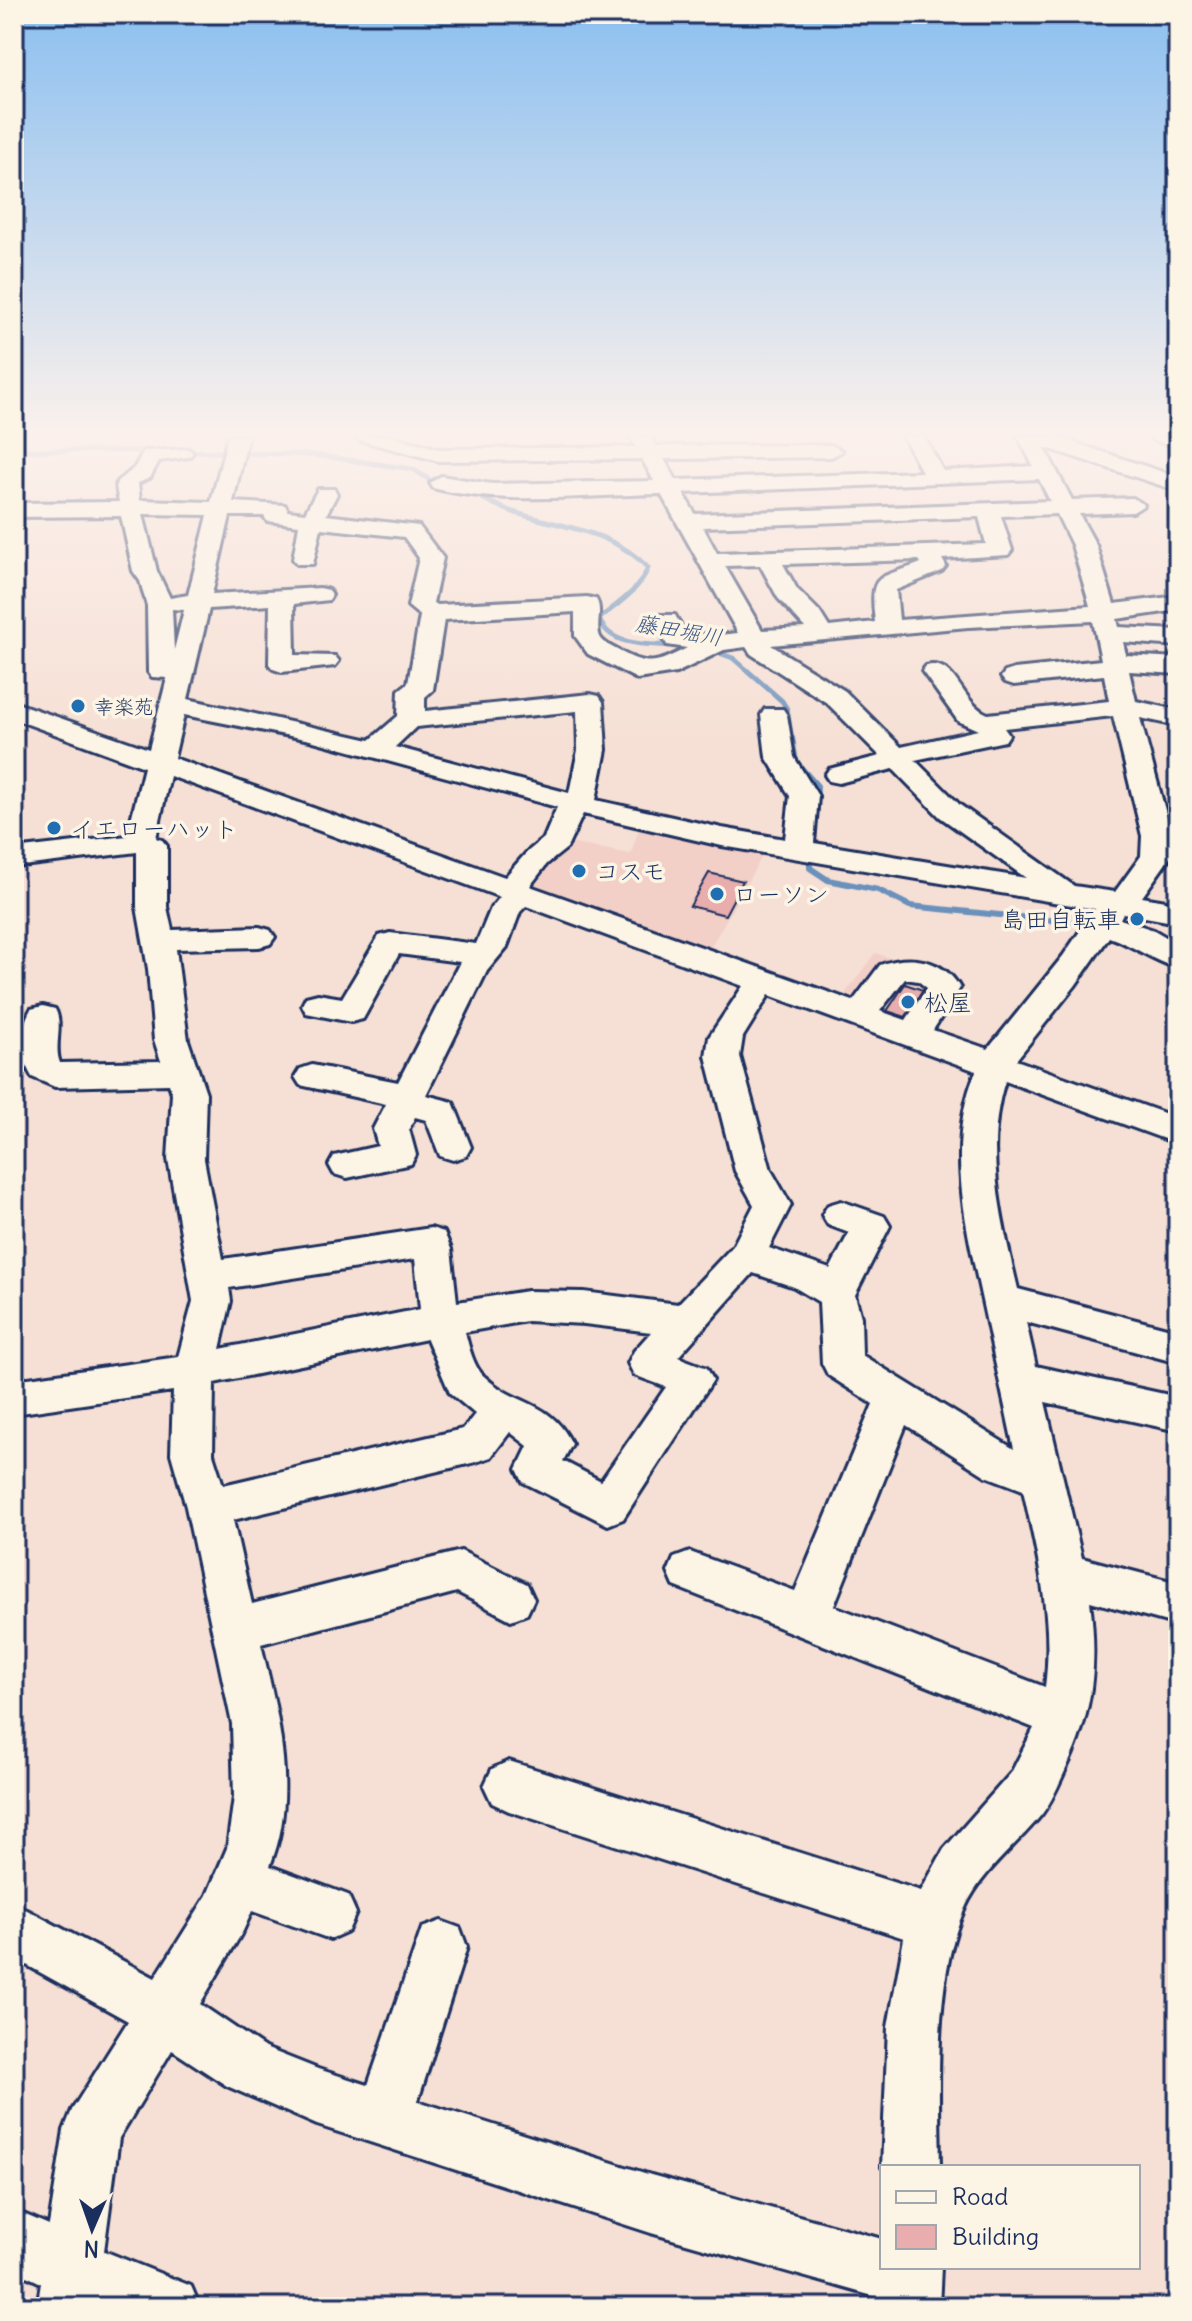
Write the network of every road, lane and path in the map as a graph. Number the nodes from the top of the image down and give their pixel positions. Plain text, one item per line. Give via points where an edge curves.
1 (139, 544) edge
2 (211, 544) edge
3 (307, 544) edge
4 (421, 544) edge
5 (699, 544) edge
6 (998, 544) edge
7 (1084, 544) edge
8 (927, 552) junction
9 (768, 558) junction
10 (305, 559) dead end
11 (708, 560) junction
12 (320, 595) dead end
13 (282, 597) junction
14 (197, 602) junction
15 (1178, 603) edge
16 (159, 604) junction
17 (433, 613) junction
18 (666, 620) dead end
19 (1106, 623) junction
20 (896, 628) junction
21 (821, 635) junction
22 (754, 638) junction
23 (1178, 638) edge
24 (709, 648) junction
25 (873, 652) dead end
26 (327, 658) dead end
27 (1115, 664) junction
28 (1178, 666) edge
29 (1076, 670) junction
30 (935, 671) dead end
31 (161, 672) dead end
32 (1014, 677) dead end
33 (186, 707) dead end
34 (1124, 707) junction
35 (14, 710) edge
36 (1092, 710) junction
37 (774, 715) dead end
38 (1178, 718) edge
39 (411, 720) junction
40 (862, 722) junction
41 (986, 722) junction
42 (56, 725) junction
43 (829, 729) dead end
44 (14, 737) edge
45 (377, 749) junction
46 (899, 758) junction
47 (159, 762) junction
48 (839, 775) dead end
49 (577, 804) junction
50 (146, 845) junction
51 (806, 851) junction
52 (14, 858) edge
53 (516, 891) junction
54 (1068, 893) junction
55 (1113, 909) junction
56 (1178, 913) edge
57 (259, 937) dead end
58 (158, 940) junction
59 (484, 955) junction
60 (1178, 958) edge
61 (763, 980) junction
62 (318, 1005) dead end
63 (860, 1016) junction
64 (913, 1035) junction
65 (32, 1039) edge
66 (996, 1065) junction
67 (182, 1072) junction
68 (312, 1077) dead end
69 (406, 1099) junction
70 (1178, 1131) edge
71 (453, 1147) dead end
72 (347, 1165) dead end
73 (841, 1215) dead end
74 (746, 1256) junction
75 (208, 1276) junction
76 (836, 1294) junction
77 (1001, 1300) junction
78 (442, 1320) junction
79 (684, 1321) junction
80 (1178, 1347) edge
81 (194, 1371) junction
82 (1019, 1379) junction
83 (14, 1397) edge
84 (896, 1398) junction
85 (504, 1408) junction
86 (1178, 1414) edge
87 (1039, 1477) junction
88 (208, 1507) junction
89 (690, 1572) dead end
90 (1063, 1573) junction
91 (511, 1599) dead end
92 (1178, 1604) edge
93 (807, 1616) junction
94 (234, 1630) junction
95 (1064, 1717) junction
96 (509, 1786) dead end
97 (239, 1881) junction
98 (330, 1913) dead end
99 (935, 1922) junction
100 (14, 1929) edge
101 (441, 1947) dead end
102 (164, 2012) junction
103 (385, 2118) junction
104 (911, 2165) edge
105 (14, 2239) edge
106 (70, 2288) edge
107 (911, 2293) edge
108 (170, 2307) edge

1 - 16 street
2 - 14 street
3 - 10 street
4 - 17 street via 431,558 420,606
5 - 11 street
6 - 8 street via 1000,550
7 - 19 street
8 - 9 street
8 - 20 street via 934,566 886,585 883,591
9 - 11 street
9 - 21 street via 787,593
11 - 22 street
12 - 13 street
13 - 14 street
13 - 26 street via 282,664
14 - 16 street
14 - 47 street
15 - 19 street
16 - 31 street
17 - 24 street via 587,597 587,636 627,668 667,668
17 - 39 street via 420,690 412,690
18 - 24 street via 676,640
19 - 20 street via 1020,606 962,611
19 - 23 street
19 - 27 street
20 - 21 street
20 - 25 street via 912,649
21 - 22 street
22 - 24 street
22 - 40 street via 760,649 836,697
27 - 28 street
27 - 29 street
27 - 34 street
29 - 32 street
29 - 36 street
30 - 41 street via 967,715
33 - 45 street
34 - 36 street
34 - 38 street
34 - 55 street via 1157,836 1156,856
35 - 42 street
36 - 41 street
37 - 51 street via 780,757 804,796
39 - 45 street
39 - 49 street via 590,702 592,750
40 - 43 street
40 - 46 street
41 - 46 street via 995,735
42 - 44 street via 38,735
42 - 47 street
45 - 49 street
46 - 48 street
46 - 54 street via 950,811
47 - 50 street
47 - 53 street
49 - 51 street
49 - 53 street via 557,842 537,858
50 - 52 street
50 - 58 street
51 - 54 street
53 - 59 street
53 - 61 street
54 - 55 street
55 - 56 street
55 - 60 street via 1143,937
55 - 66 street
57 - 58 street
58 - 67 street via 171,1040
59 - 62 street via 390,943 351,1011
59 - 69 street via 473,966
61 - 63 street
61 - 74 street via 726,1037 723,1056 753,1171 773,1205
63 - 64 street
63 - 64 street via 898,968 939,979 944,988
64 - 66 street
65 - 67 street via 44,1069 55,1075
66 - 70 street
66 - 77 street via 976,1142 985,1228
67 - 75 street via 189,1093 186,1159
68 - 69 street
69 - 71 street via 441,1111
69 - 72 street via 391,1129 398,1155
73 - 76 street via 871,1226
74 - 76 street via 826,1284
74 - 79 street
75 - 78 street via 429,1232
75 - 81 street via 212,1301
76 - 84 street via 842,1363
77 - 80 street
77 - 82 street
78 - 79 street via 527,1306
78 - 81 street
78 - 85 street via 468,1388
79 - 85 street via 648,1363 693,1380 608,1506 538,1469 551,1444 541,1429
81 - 83 street
81 - 88 street via 192,1454
82 - 86 street
82 - 87 street
84 - 87 street via 1001,1463
84 - 93 street
85 - 88 street via 476,1444
87 - 90 street
88 - 94 street
89 - 93 street
90 - 92 street
90 - 95 street via 1073,1664
91 - 94 street via 461,1571
93 - 95 street
94 - 97 street via 256,1724 259,1797 252,1849
95 - 99 street via 1026,1795 968,1860
96 - 99 street
97 - 98 street
97 - 102 street
99 - 104 street via 919,1985
100 - 102 street
101 - 103 street
102 - 103 street via 246,2067
102 - 106 street via 92,2130
103 - 107 street
105 - 106 street
106 - 108 street

